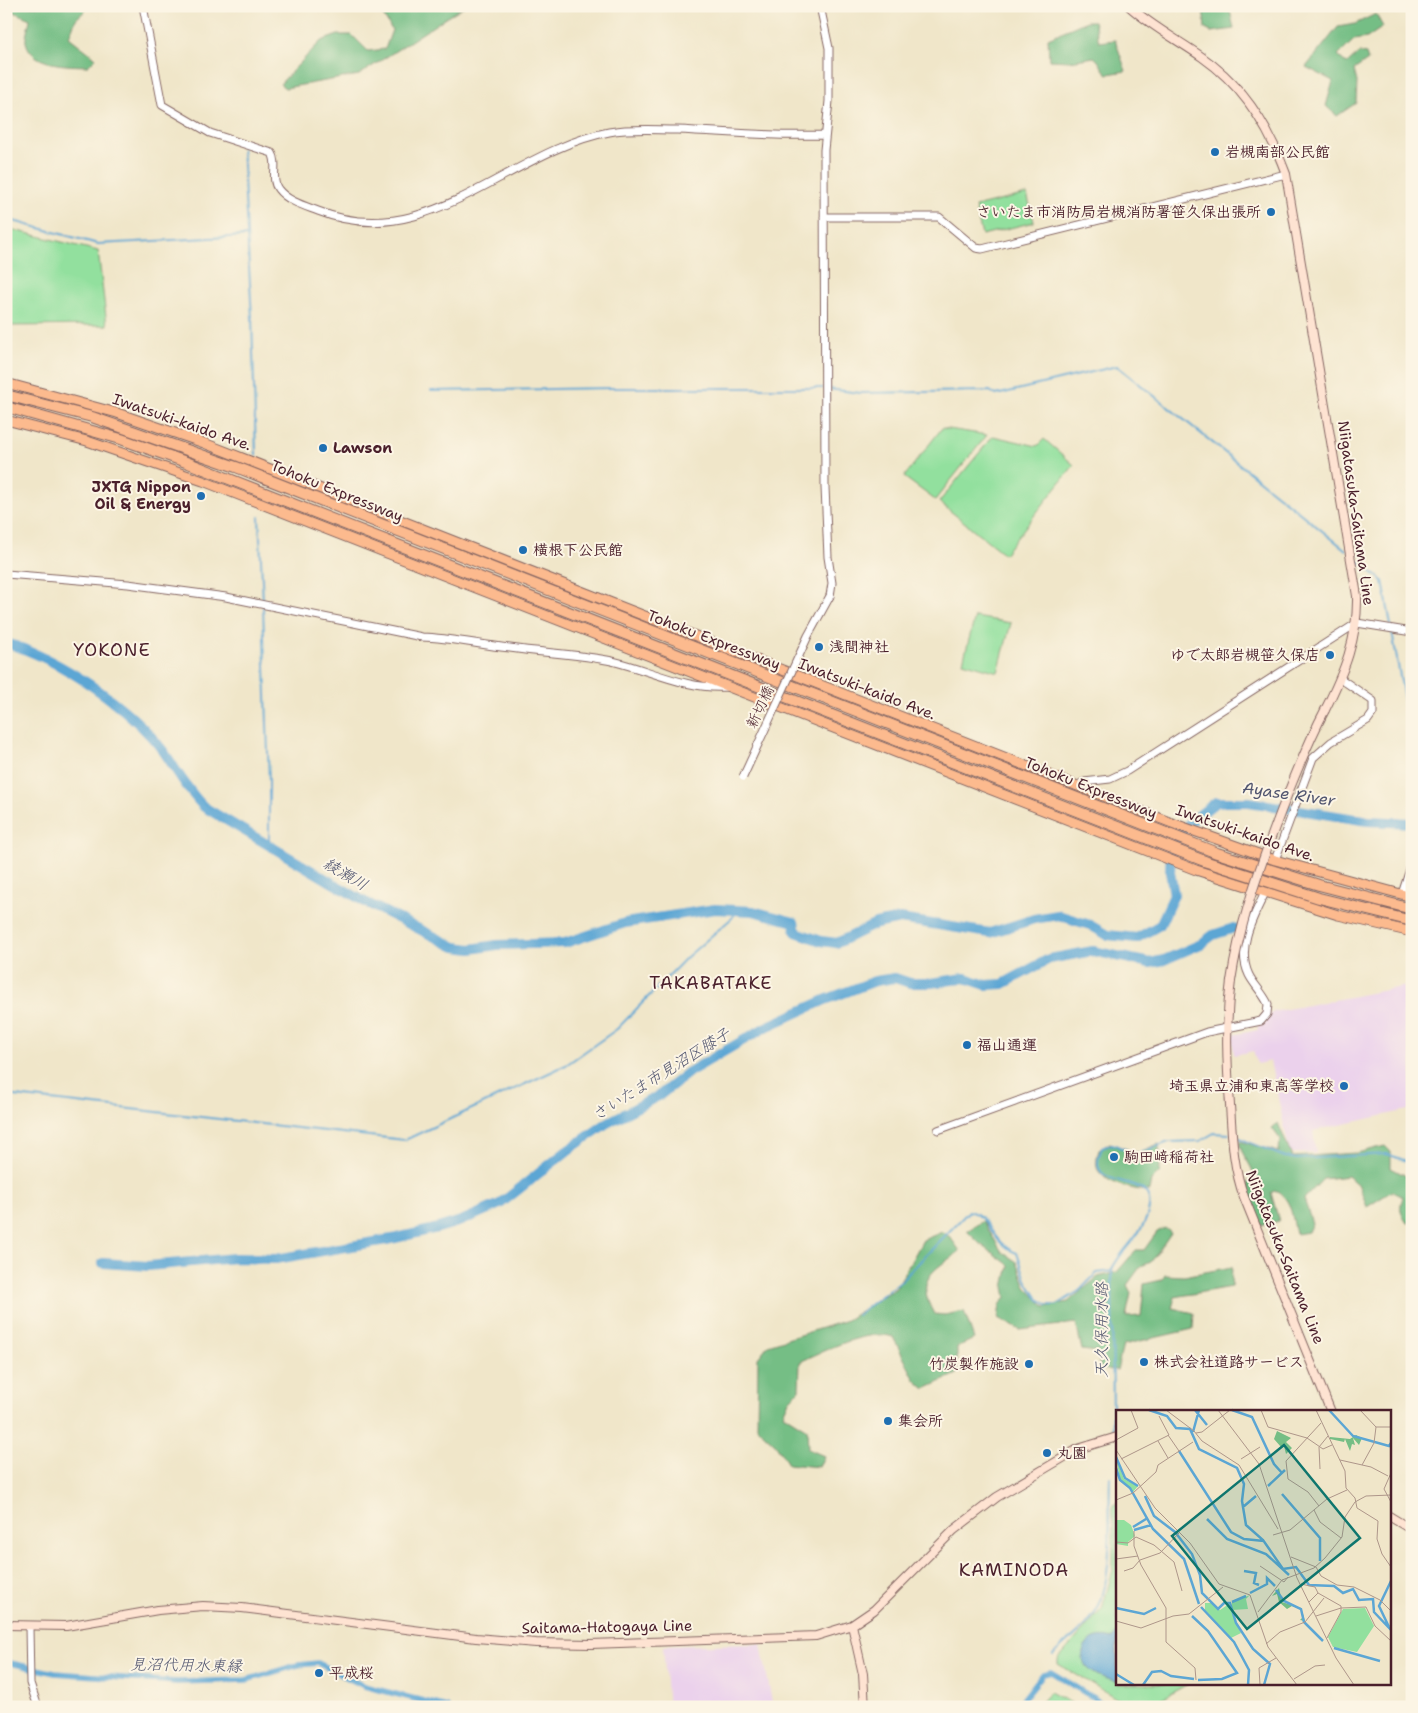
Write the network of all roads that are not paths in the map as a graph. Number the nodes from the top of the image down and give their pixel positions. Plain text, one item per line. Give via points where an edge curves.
1 (143, 6) edge
2 (820, 6) edge
3 (1129, 6) edge
4 (824, 135) junction
5 (1286, 174) junction
6 (824, 217) junction
7 (6, 383) edge
8 (6, 395) edge
9 (6, 407) edge
10 (6, 420) edge
11 (6, 574) edge
12 (1357, 623) junction
13 (1412, 632) edge
14 (1341, 679) junction
15 (727, 687) junction
16 (743, 777) dead end
17 (1076, 786) junction
18 (1275, 860) junction
19 (1412, 863) edge
20 (1265, 894) junction
21 (1402, 894) junction
22 (1412, 896) edge
23 (1412, 908) edge
24 (1412, 921) edge
25 (1412, 932) edge
26 (1226, 1027) junction
27 (938, 1130) dead end
28 (1330, 1410) edge
29 (1116, 1437) edge
30 (1390, 1517) edge
31 (1412, 1530) edge
32 (852, 1624) junction
33 (6, 1625) edge
34 (29, 1627) junction
35 (38, 1707) edge
36 (865, 1707) edge

1 - 4 street via 162,104 210,133 272,153 276,185 280,192 340,219 393,220 445,207 558,148 587,136 610,132 646,129
2 - 4 street via 829,48 829,101
3 - 5 main road, Niigatasuka-Saitama Line via 1201,56 1229,80 1262,123
4 - 6 street
5 - 6 street via 982,249 976,248 939,217
5 - 12 main road, Niigatasuka-Saitama Line via 1357,596
6 - 16 street, 新切橋, bridge via 825,487 832,583 830,596
7 - 17 highway, Iwatsuki-kaido Ave. via 117,413 204,442
8 - 23 highway, Tohoku Expressway via 92,417 228,464 1164,833 1319,885
9 - 24 highway, Tohoku Expressway via 177,458 1206,862 1319,898
10 - 15 highway via 95,444 203,481
11 - 15 street via 128,584 226,597 422,637 611,661 678,681 711,688
12 - 13 street
12 - 14 main road, Niigatasuka-Saitama Line via 1351,654
12 - 17 street via 1128,771 1110,779
14 - 18 street via 1368,696 1374,706 1368,720 1331,742 1313,758
14 - 26 main road, Niigatasuka-Saitama Line, bridge via 1300,761 1248,900 1239,933
15 - 20 highway via 1150,854
17 - 18 highway, Iwatsuki-kaido Ave.
18 - 21 highway, Iwatsuki-kaido Ave.
19 - 21 street
20 - 25 highway
20 - 26 street via 1250,925 1244,952 1246,967 1266,1000 1268,1010 1261,1021
21 - 22 highway, Iwatsuki-kaido Ave.
26 - 27 street
26 - 28 main road, Niigatasuka-Saitama Line via 1232,1147 1240,1185
29 - 32 main road, Saitama-Hatogaya Line via 1078,1449 981,1508 954,1530 874,1610
30 - 31 main road
32 - 34 main road, Saitama-Hatogaya Line via 828,1634 797,1638 563,1644 492,1640 242,1608 203,1606 158,1610 66,1626
32 - 36 main road via 863,1674
33 - 34 main road, Saitama-Hatogaya Line
34 - 35 street via 32,1692

